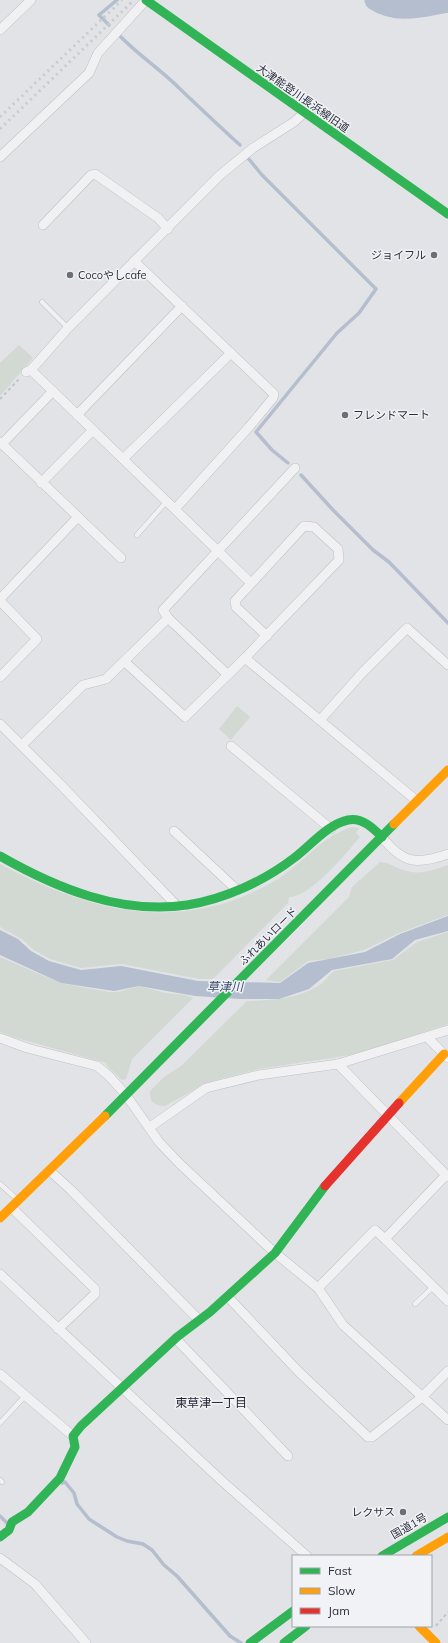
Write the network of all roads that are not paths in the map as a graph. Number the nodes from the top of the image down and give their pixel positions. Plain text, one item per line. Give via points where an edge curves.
1 (31, 0) edge
2 (146, 0) edge
3 (0, 30) edge
4 (304, 113) junction
5 (0, 157) edge
6 (448, 214) edge
7 (43, 225) dead end
8 (168, 229) junction
9 (134, 261) junction
10 (42, 302) dead end
11 (182, 306) junction
12 (68, 328) junction
13 (231, 353) junction
14 (53, 391) junction
15 (77, 415) junction
16 (93, 430) junction
17 (1, 443) edge
18 (123, 459) junction
19 (295, 468) dead end
20 (41, 482) junction
21 (167, 501) junction
22 (175, 509) junction
23 (78, 518) junction
24 (137, 536) dead end
25 (217, 550) junction
26 (120, 558) dead end
27 (251, 583) junction
28 (0, 600) edge
29 (168, 618) junction
30 (267, 636) junction
31 (245, 658) junction
32 (125, 662) junction
33 (448, 665) edge
34 (227, 674) junction
35 (0, 677) edge
36 (321, 719) junction
37 (0, 724) edge
38 (22, 745) junction
39 (231, 746) dead end
40 (448, 770) edge
41 (417, 801) junction
42 (331, 829) junction
43 (174, 831) dead end
44 (382, 837) junction
45 (448, 854) edge
46 (0, 856) edge
47 (237, 890) junction
48 (177, 906) junction
49 (448, 1030) edge
50 (0, 1038) edge
51 (428, 1038) junction
52 (446, 1056) edge
53 (338, 1064) junction
54 (126, 1095) junction
55 (388, 1115) junction
56 (150, 1127) junction
57 (50, 1171) junction
58 (447, 1176) edge
59 (0, 1184) edge
60 (19, 1201) junction
61 (12, 1208) junction
62 (0, 1218) edge
63 (385, 1239) junction
64 (275, 1253) junction
65 (0, 1274) edge
66 (433, 1287) junction
67 (318, 1288) junction
68 (228, 1297) junction
69 (448, 1301) edge
70 (415, 1304) dead end
71 (198, 1319) junction
72 (58, 1329) junction
73 (176, 1339) junction
74 (448, 1371) edge
75 (0, 1374) edge
76 (121, 1388) junction
77 (25, 1396) junction
78 (422, 1397) junction
79 (448, 1420) edge
80 (0, 1423) edge
81 (72, 1436) junction
82 (288, 1456) dead end
83 (448, 1517) edge
84 (0, 1537) edge
85 (448, 1537) edge
86 (305, 1555) edge
87 (384, 1555) edge
88 (418, 1555) edge
89 (0, 1558) edge
90 (292, 1612) edge
91 (305, 1627) edge
92 (420, 1627) edge
93 (86, 1643) edge
94 (250, 1643) edge
95 (284, 1643) edge
96 (436, 1643) edge

1 - 3 street
2 - 4 main road, 大津能登川長浜線旧道
2 - 5 street via 98,53 89,73
4 - 6 main road, 大津能登川長浜線旧道
4 - 8 street via 253,148 219,176
7 - 8 street via 91,175 95,174 158,218
8 - 9 street
9 - 11 street
9 - 12 street
10 - 12 lane
11 - 13 street
11 - 15 street
12 - 14 street via 29,371
13 - 18 street
13 - 22 street via 274,394 274,398
14 - 15 street
14 - 17 street
15 - 16 street
16 - 18 street
16 - 20 street
17 - 20 street
18 - 21 street
19 - 25 street
20 - 23 street
21 - 22 street
21 - 24 lane
22 - 25 street
23 - 26 street
23 - 28 street
25 - 27 street
25 - 29 street via 163,610
27 - 30 street via 235,601 236,607
27 - 30 street via 304,526 314,527 338,549 338,560
28 - 35 street via 37,639
29 - 32 street
29 - 34 street
30 - 31 street
31 - 34 street
31 - 36 street
32 - 34 street via 185,717
32 - 38 street via 106,679 83,685
33 - 36 street via 407,628
36 - 41 street
37 - 38 street
38 - 48 street
39 - 42 street
40 - 41 main road, ふれあいロード
41 - 44 main road, ふれあいロード
42 - 44 main road via 348,820 358,820 373,827
42 - 47 main road via 288,862
43 - 47 street
44 - 45 street via 390,847 409,859 421,862
44 - 54 main road, ふれあいロード
46 - 48 main road via 29,873 86,894 132,906
47 - 48 main road via 213,899
49 - 51 street
50 - 54 street via 97,1066
51 - 52 street
51 - 53 street
52 - 55 main road
53 - 55 street
53 - 56 street via 259,1075 206,1088
54 - 56 street
54 - 57 main road, ふれあいロード
55 - 58 street
55 - 64 main road via 333,1175
56 - 64 street via 159,1142 180,1164
57 - 60 main road, ふれあいロード
57 - 71 street via 72,1190
58 - 63 street
59 - 60 lane
60 - 61 main road, ふれあいロード
61 - 62 main road, ふれあいロード
61 - 72 street via 95,1289 95,1294
63 - 66 street
63 - 67 street via 375,1230
64 - 67 street
64 - 68 main road
65 - 72 street
66 - 69 street
66 - 70 lane
67 - 78 street via 343,1325
68 - 71 main road
68 - 78 street via 299,1372 368,1437 372,1437
71 - 73 main road
72 - 76 street
73 - 76 main road
73 - 82 street
74 - 78 street
75 - 77 street
76 - 81 main road via 94,1411
76 - 86 street
77 - 80 lane
77 - 81 street
78 - 79 street
81 - 84 main road via 74,1447 60,1478 28,1512 12,1522 9,1530
83 - 87 main road, 国道1号
85 - 88 main road
89 - 93 street via 35,1584
90 - 94 main road
91 - 95 main road
92 - 96 main road

